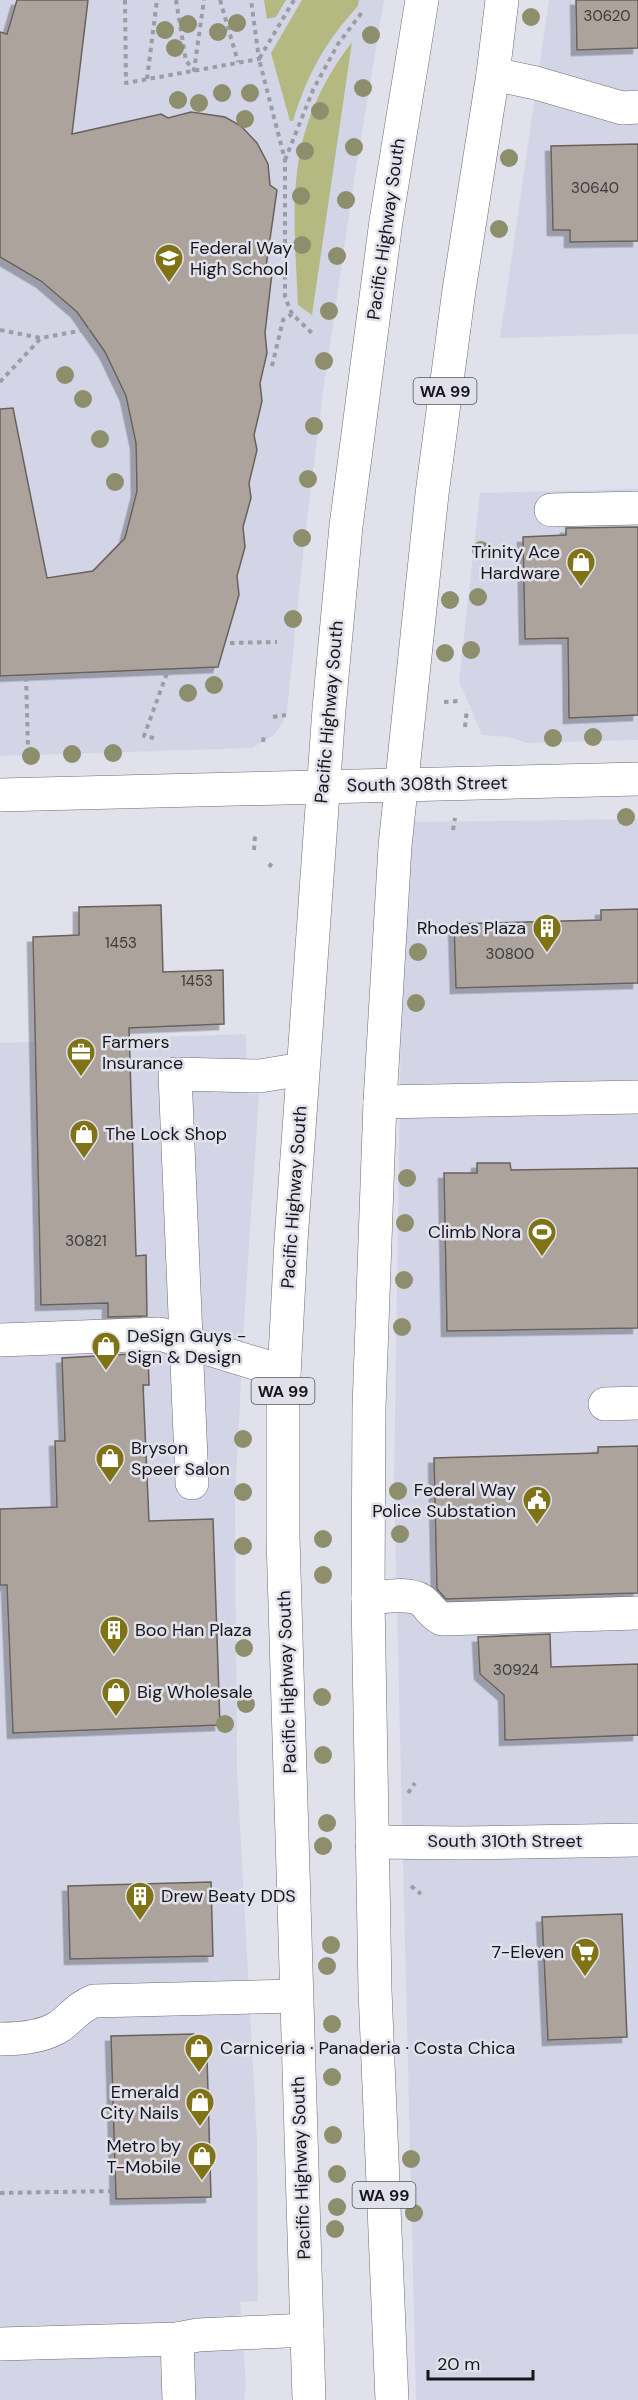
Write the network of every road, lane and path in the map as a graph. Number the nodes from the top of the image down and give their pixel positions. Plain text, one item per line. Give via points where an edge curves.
1 (125, 0) edge
2 (157, 0) edge
3 (176, 0) edge
4 (204, 0) edge
5 (220, 0) edge
6 (250, 0) edge
7 (294, 0) edge
8 (422, 0) edge
9 (502, 0) edge
10 (363, 11) dead end
11 (259, 59) junction
12 (238, 62) junction
13 (194, 70) junction
14 (493, 74) junction
15 (147, 79) junction
16 (638, 107) edge
17 (285, 160) junction
18 (292, 314) junction
19 (0, 330) edge
20 (89, 330) dead end
21 (314, 335) dead end
22 (41, 338) junction
23 (272, 366) dead end
24 (0, 382) edge
25 (638, 508) edge
26 (551, 510) dead end
27 (277, 642) dead end
28 (230, 643) dead end
29 (167, 673) dead end
30 (26, 677) dead end
31 (459, 701) dead end
32 (443, 702) dead end
33 (467, 709) dead end
34 (286, 715) dead end
35 (273, 717) dead end
36 (465, 728) dead end
37 (264, 735) dead end
38 (153, 738) dead end
39 (263, 742) dead end
40 (28, 748) dead end
41 (638, 779) edge
42 (402, 784) junction
43 (322, 786) junction
44 (0, 795) edge
45 (455, 814) dead end
46 (453, 830) dead end
47 (255, 836) dead end
48 (254, 850) dead end
49 (274, 860) dead end
50 (269, 867) dead end
51 (302, 1069) junction
52 (638, 1097) edge
53 (380, 1102) junction
54 (0, 1340) edge
55 (187, 1342) junction
56 (284, 1372) junction
57 (638, 1403) edge
58 (605, 1404) dead end
59 (192, 1483) dead end
60 (368, 1598) junction
61 (638, 1613) edge
62 (415, 1783) dead end
63 (408, 1793) dead end
64 (638, 1840) edge
65 (372, 1842) junction
66 (411, 1886) dead end
67 (421, 1894) dead end
68 (296, 1996) junction
69 (0, 2039) edge
70 (113, 2191) dead end
71 (0, 2193) edge
72 (307, 2330) junction
73 (177, 2339) junction
74 (0, 2344) edge
75 (179, 2400) edge
76 (309, 2400) edge
77 (392, 2400) edge

1 - 15 path via 126,83
2 - 15 path
3 - 13 path via 186,61
4 - 13 path
5 - 12 path
6 - 11 path
7 - 11 path
8 - 43 main road, Pacific Highway South / WA 99 via 386,221 350,494
9 - 14 main road, WA 99
10 - 17 path via 338,44 313,90
11 - 12 path
11 - 17 path
12 - 13 path
13 - 15 path
14 - 16 main road via 536,82 622,108
14 - 42 main road, WA 99 via 435,470
17 - 18 path via 285,297
18 - 21 path
18 - 23 path via 283,320
19 - 22 path
20 - 22 path
22 - 24 path
25 - 26 main road
27 - 28 path
29 - 38 path via 144,736
30 - 40 path
31 - 32 path
33 - 36 path
34 - 35 path
37 - 39 path
41 - 42 main road, South 308th Street
42 - 43 main road, South 308th Street
42 - 53 main road, WA 99
43 - 44 main road, South 308th Street
43 - 51 main road, Pacific Highway South / WA 99
45 - 46 path
47 - 48 path
49 - 50 path
51 - 55 main road via 260,1076 175,1074
51 - 56 main road, Pacific Highway South / WA 99
52 - 53 main road
53 - 60 main road, WA 99 via 369,1408
54 - 55 main road via 160,1334
55 - 56 main road
55 - 59 main road
56 - 68 main road, Pacific Highway South / WA 99 via 283,1538
57 - 58 main road
60 - 61 main road via 415,1597 442,1619
60 - 65 main road, WA 99
62 - 63 path
64 - 65 main road, South 310th Street
65 - 77 main road, WA 99
66 - 67 path
68 - 69 main road via 94,2001 51,2031
68 - 72 main road, Pacific Highway South / WA 99
70 - 71 path
72 - 73 main road
72 - 76 main road, Pacific Highway South / WA 99
73 - 74 main road
73 - 75 main road

